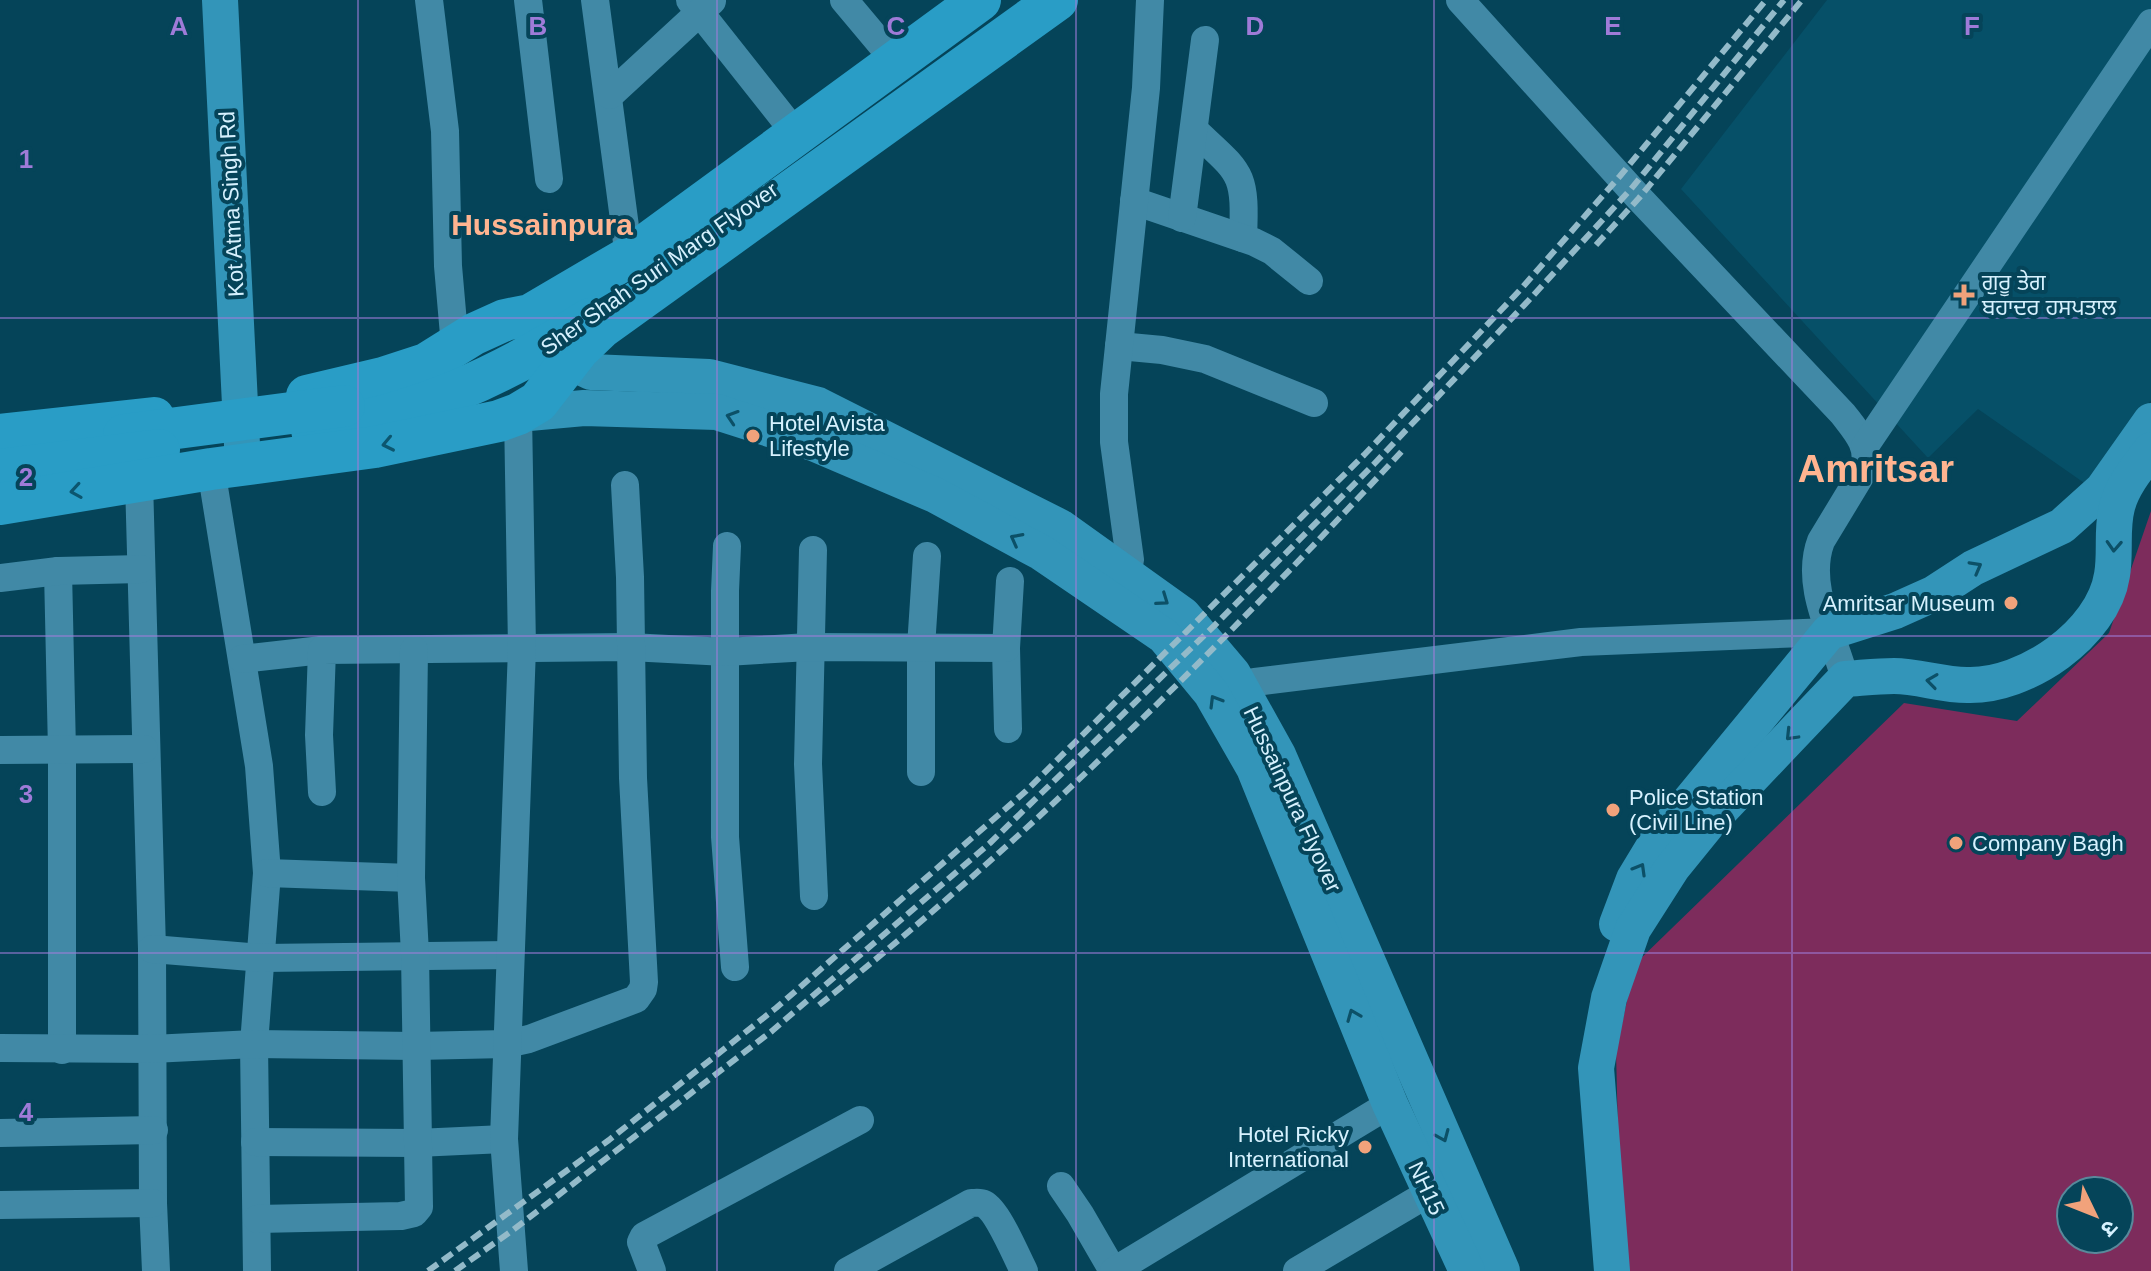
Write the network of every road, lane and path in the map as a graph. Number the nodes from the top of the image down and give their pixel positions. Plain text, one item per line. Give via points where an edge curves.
1 (220, 0) edge
2 (429, 0) edge
3 (528, 0) edge
4 (595, 0) edge
5 (844, 0) edge
6 (980, 0) edge
7 (1009, 0) edge
8 (1037, 0) edge
9 (1057, 0) edge
10 (1150, 0) edge
11 (1460, 0) edge
12 (701, 4) edge
13 (2151, 23) edge
14 (1205, 40) dead end
15 (896, 62) junction
16 (610, 95) junction
17 (1194, 130) junction
18 (796, 134) junction
19 (549, 179) dead end
20 (1134, 201) junction
21 (1182, 218) junction
22 (1243, 238) junction
23 (629, 257) junction
24 (1309, 281) dead end
25 (530, 315) junction
26 (1119, 346) junction
27 (440, 355) junction
28 (562, 362) junction
29 (655, 374) junction
30 (1314, 403) dead end
31 (240, 408) junction
32 (518, 414) junction
33 (2151, 421) edge
34 (451, 430) junction
35 (0, 435) edge
36 (1865, 446) junction
37 (2151, 450) edge
38 (0, 451) edge
39 (227, 467) junction
40 (0, 470) edge
41 (139, 481) junction
42 (944, 484) junction
43 (625, 485) dead end
44 (0, 504) edge
45 (727, 546) dead end
46 (813, 550) dead end
47 (927, 556) dead end
48 (141, 569) junction
49 (58, 571) junction
50 (0, 578) edge
51 (1010, 581) dead end
52 (1829, 632) junction
53 (630, 647) junction
54 (809, 647) junction
55 (921, 647) junction
56 (522, 648) junction
57 (1006, 648) junction
58 (322, 650) junction
59 (414, 650) junction
60 (726, 652) junction
61 (242, 659) junction
62 (1845, 679) junction
63 (1255, 682) dead end
64 (1008, 729) dead end
65 (144, 749) junction
66 (0, 750) edge
67 (62, 751) junction
68 (921, 772) dead end
69 (322, 792) dead end
70 (267, 873) junction
71 (411, 878) junction
72 (814, 896) dead end
73 (152, 949) junction
74 (415, 954) junction
75 (510, 955) junction
76 (262, 958) junction
77 (735, 967) dead end
78 (254, 1044) junction
79 (506, 1044) junction
80 (416, 1046) junction
81 (0, 1048) edge
82 (152, 1049) junction
83 (62, 1050) junction
84 (1386, 1096) junction
85 (860, 1120) dead end
86 (154, 1130) junction
87 (0, 1133) edge
88 (504, 1139) junction
89 (255, 1142) junction
90 (417, 1143) junction
91 (1061, 1186) dead end
92 (1429, 1193) junction
93 (153, 1203) junction
94 (0, 1205) edge
95 (257, 1219) junction
96 (156, 1271) edge
97 (257, 1271) edge
98 (514, 1271) edge
99 (652, 1271) edge
100 (848, 1271) edge
101 (1024, 1271) edge
102 (1114, 1271) edge
103 (1297, 1271) edge
104 (1467, 1271) edge
105 (1502, 1271) edge
106 (1589, 1271) edge
107 (1612, 1271) edge

1 - 31 main road, Kot Atma Singh Rd
2 - 27 street via 445,131 448,266
3 - 19 street
4 - 16 street
5 - 15 street
6 - 15 highway
7 - 38 highway, Sher Shah Suri Marg Flyover via 627,277 530,338 445,379 336,408
8 - 40 highway, Sher Shah Suri Marg Flyover via 633,290 538,352 452,395 336,427
9 - 28 highway via 640,298
10 - 20 street
11 - 36 street via 1843,414
12 - 16 street
12 - 18 street
13 - 36 street
14 - 17 street
15 - 18 highway
16 - 23 street
17 - 21 street
17 - 22 street via 1239,176 1245,198
18 - 23 highway
20 - 21 street
20 - 26 street
21 - 22 street
22 - 24 street via 1272,251
23 - 25 highway
25 - 27 highway via 505,320
25 - 28 highway via 546,324
26 - 29 street via 1114,442 1130,560 1025,490 837,397 681,362
26 - 30 street via 1205,359
27 - 31 highway via 330,392
27 - 34 highway via 413,384 426,419
28 - 29 main road via 591,372
28 - 32 highway via 538,402
29 - 42 main road, Hussainpura Flyover via 709,377 818,405
31 - 35 highway
31 - 39 main road, Kot Atma Singh Rd
32 - 34 highway
42 -> 32 main road, Hussainpura Flyover via 717,412 584,408
32 - 56 street
52 -> 33 main road via 1933,594 1973,568 2062,526 2103,489
34 -> 39 highway via 375,447
36 - 52 street via 1864,470 1816,554
37 -> 62 main road via 2117,507 2107,592 2095,617 2063,649 1996,682
39 - 41 highway
39 - 61 street
41 -> 44 highway
41 - 48 street
84 -> 42 main road, Hussainpura Flyover via 1254,768 1211,693 1164,636
42 -> 105 main road, Hussainpura Flyover via 1060,527 1183,615 1233,674 1278,755
43 - 53 street
45 - 60 street
46 - 54 street
47 - 55 street
48 - 49 street
48 - 65 street
49 - 50 street
49 - 67 street
51 - 57 street
52 - 62 street
52 - 63 street via 1581,642
106 -> 52 main road via 1578,1179 1575,1059 1585,1007 1634,879 1657,841
53 - 56 street
53 - 60 street
53 - 79 street via 643,989 636,999
54 - 55 street
54 - 60 street
54 - 72 street
55 - 57 street
55 - 68 street
56 - 59 street
56 - 75 street
57 - 64 street
58 - 59 street
58 - 61 street
58 - 69 street
59 - 71 street
60 - 77 street via 725,837
61 - 70 street via 259,766
62 -> 107 main road via 1711,820 1633,929 1609,998 1596,1068
65 - 67 street
65 - 73 street
66 - 67 street
67 - 83 street
70 - 71 street
70 - 76 street
71 - 74 street
73 - 76 street
73 - 82 street
74 - 75 street
74 - 76 street
74 - 80 street
75 - 79 street
76 - 78 street
78 - 80 street
78 - 82 street
78 - 89 street
79 - 80 street
79 - 88 street
80 - 90 street
81 - 83 street
82 - 83 street
82 - 86 street
84 - 92 main road, NH15
84 - 102 street
85 - 99 street via 644,1236 642,1251
86 - 87 street
86 - 93 street
88 - 90 street
88 - 98 street
89 - 90 street
89 - 95 street
90 - 95 street via 420,1201 414,1213
91 - 102 street
92 - 103 street
92 - 104 main road, NH15
93 - 94 street
93 - 96 street
95 - 97 street
100 - 101 street via 979,1203 994,1214

